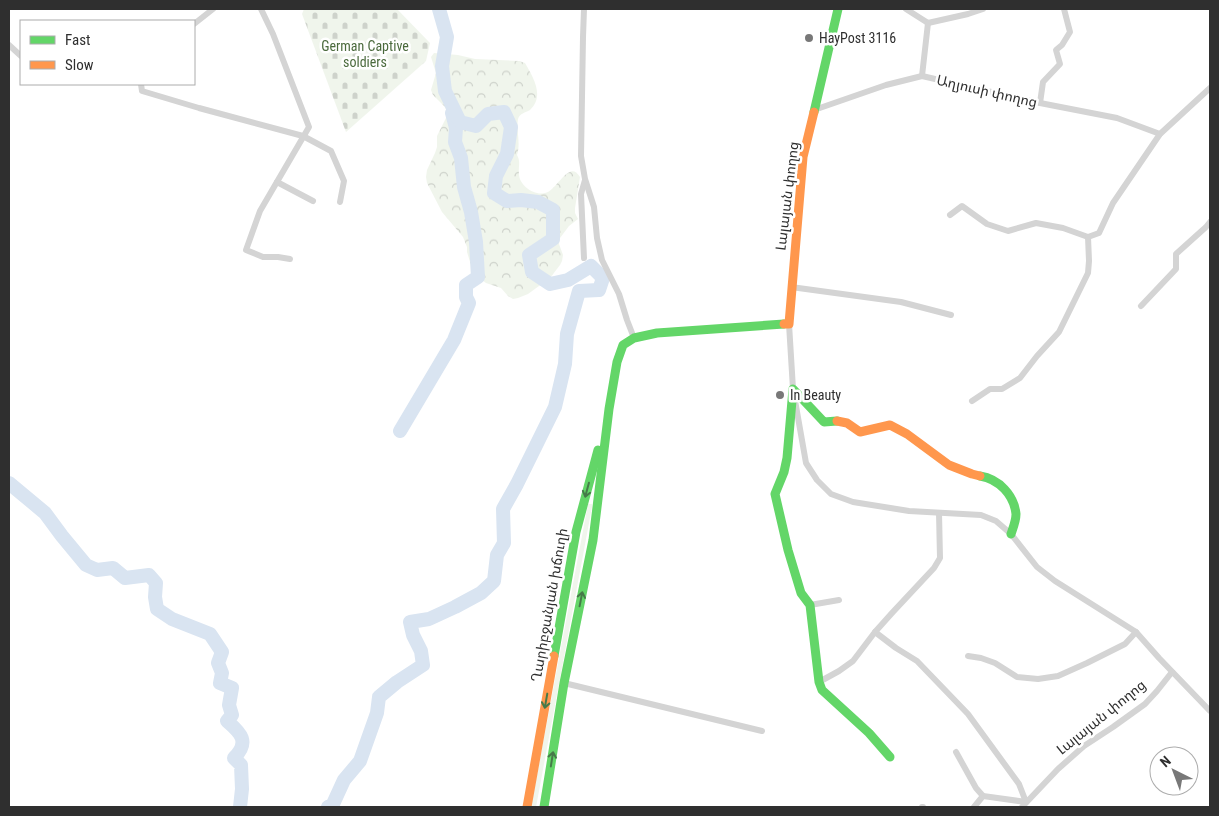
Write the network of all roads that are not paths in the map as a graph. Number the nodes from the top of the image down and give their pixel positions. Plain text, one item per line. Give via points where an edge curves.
1 (212, 9) edge
2 (261, 9) edge
3 (584, 9) edge
4 (838, 9) edge
5 (906, 9) edge
6 (983, 9) edge
7 (1064, 9) edge
8 (195, 23) edge
9 (928, 23) junction
10 (9, 45) edge
11 (20, 55) edge
12 (922, 76) junction
13 (141, 85) edge
14 (1210, 88) edge
15 (1040, 103) junction
16 (814, 110) junction
17 (1160, 134) junction
18 (303, 136) junction
19 (585, 179) junction
20 (277, 182) junction
21 (313, 201) dead end
22 (340, 202) dead end
23 (950, 215) dead end
24 (1210, 222) edge
25 (1088, 237) junction
26 (290, 258) dead end
27 (584, 258) dead end
28 (791, 287) junction
29 (1141, 306) dead end
30 (951, 315) dead end
31 (789, 324) junction
32 (634, 338) junction
33 (792, 389) junction
34 (972, 401) dead end
35 (609, 409) junction
36 (939, 513) junction
37 (1011, 534) junction
38 (839, 600) dead end
39 (810, 605) junction
40 (875, 632) junction
41 (1136, 632) junction
42 (968, 656) dead end
43 (1172, 672) junction
44 (819, 682) junction
45 (564, 684) junction
46 (1210, 711) edge
47 (762, 731) dead end
48 (956, 752) dead end
49 (890, 757) dead end
50 (983, 796) junction
51 (1024, 804) edge
52 (527, 807) edge
53 (544, 807) edge
54 (974, 807) edge

1 - 8 street
2 - 18 street via 310,127
3 - 19 street via 581,156
4 - 16 main road, Լալայան փողոց
5 - 9 street
6 - 9 street
7 - 15 street via 1070,32 1056,50 1060,64 1043,82
9 - 12 street
10 - 11 street
12 - 15 street, Աղյուսի փողոց
12 - 16 street, Աղյուսի փողոց
13 - 18 street via 142,91
14 - 17 street
15 - 17 street, Աղյուսի փողոց via 1117,118
16 - 28 main road, Լալայան փողոց via 803,157
17 - 25 street via 1113,203 1099,234
18 - 20 street
18 - 22 street via 330,151 344,181
19 - 27 street via 581,194
19 - 32 street via 594,207 602,260 619,294
20 - 21 street
20 - 26 street via 260,211 246,250 263,257
23 - 25 street via 962,206 987,224 1008,231 1036,223
24 - 29 street via 1176,254 1176,268
25 - 34 street via 1088,273 1059,332 1020,378 1002,388 990,389
28 - 30 street via 901,302
28 - 31 main road, Լալայան փողոց
31 - 32 main road via 657,333
31 - 33 street, Լալայան փողոց
32 - 35 main road, Ղարիբջանյան խճուղի via 623,345 616,362
33 - 36 street, Լալայան փողոց via 806,462 817,480 832,494 853,502
33 - 37 main road via 824,422 849,423 860,432 890,425 949,465 987,477 1004,487 1016,516
33 - 39 main road, Լալայան փողոց via 787,458 776,494 800,593
45 -> 35 main road, Ղարիբջանյան խճուղի via 593,540
35 -> 52 main road, Ղարիբջանյան խճուղի via 576,532
36 - 37 street, Լալայան փողոց via 981,515 996,521
36 - 40 street via 940,558
37 - 41 street, Լալայան փողոց via 1037,567
38 - 39 street
39 - 44 main road, Լալայան փողոց
40 - 44 street via 853,661
40 - 51 street via 917,661 968,714 1019,784
41 - 42 street via 1124,644 1087,663 1058,676 1038,680 1017,677 995,663
41 - 43 street, Լալայան փողոց
43 - 46 street
43 - 51 street, Լալայան փողոց via 1144,704 1084,746
44 - 49 main road via 822,690
45 - 47 street
53 -> 45 main road, Ղարիբջանյան խճուղի
48 - 50 street
50 - 51 street
50 - 54 street

